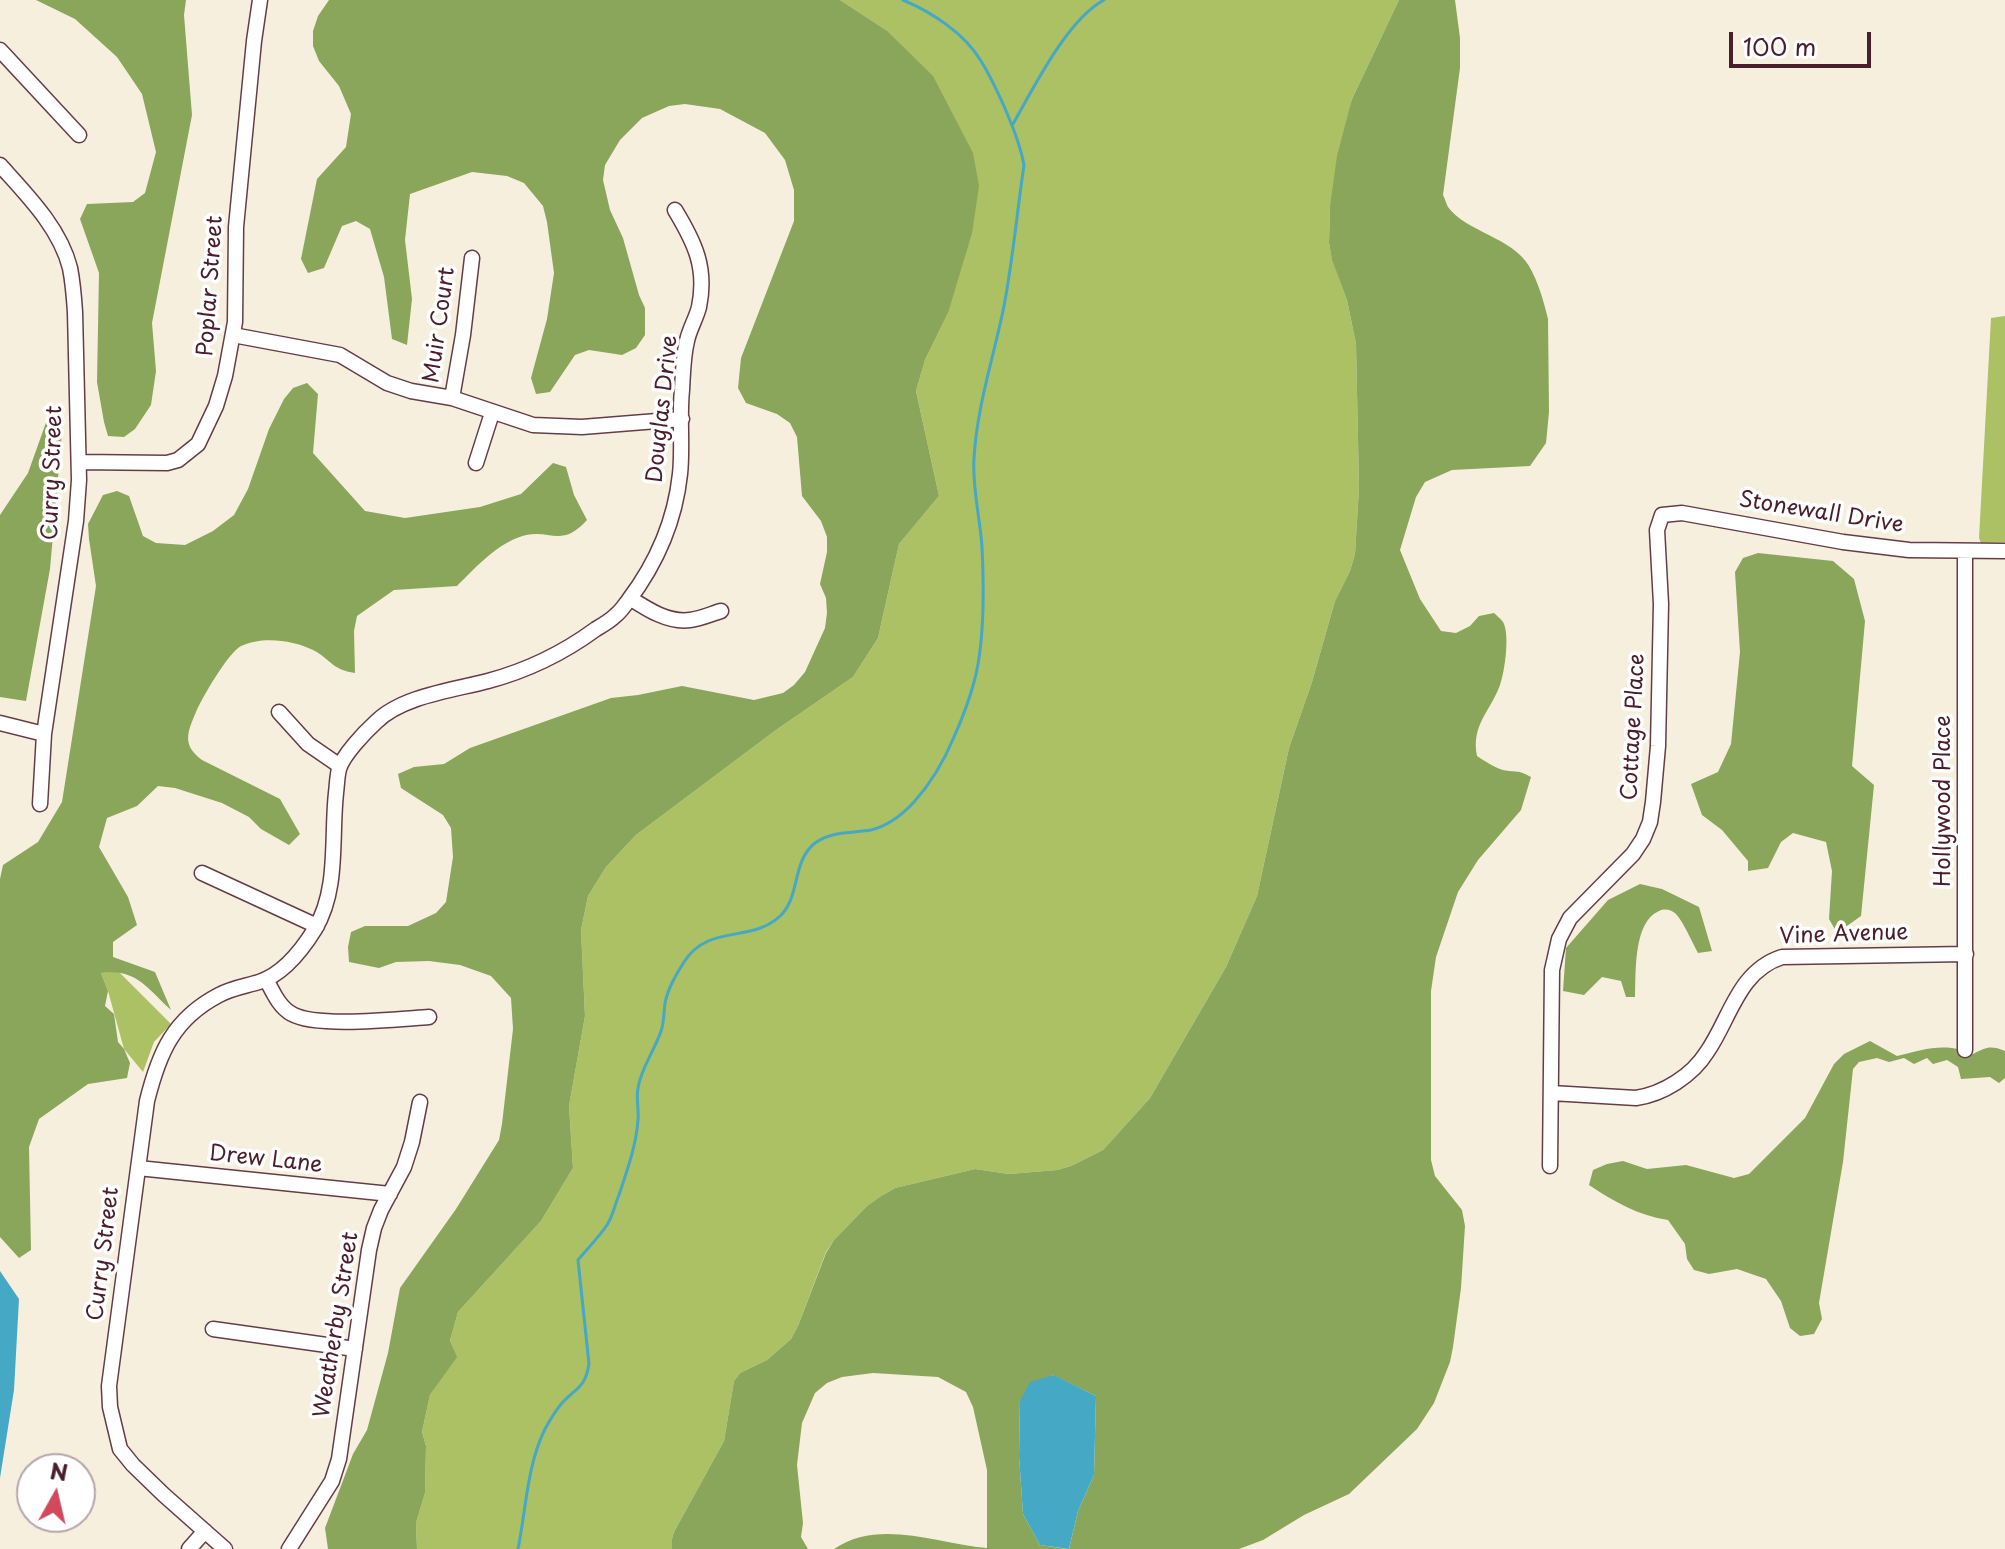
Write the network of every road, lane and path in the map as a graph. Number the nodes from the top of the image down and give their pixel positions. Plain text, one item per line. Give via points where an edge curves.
1 (260, 0) edge
2 (0, 50) edge
3 (79, 135) dead end
4 (0, 165) edge
5 (675, 210) dead end
6 (472, 258) dead end
7 (233, 335) junction
8 (452, 398) junction
9 (492, 413) junction
10 (682, 419) junction
11 (79, 462) junction
12 (476, 463) dead end
13 (1657, 545) joint
14 (2005, 551) edge
15 (1965, 552) junction
16 (630, 598) junction
17 (721, 611) dead end
18 (279, 712) dead end
19 (0, 723) edge
20 (44, 734) junction
21 (340, 766) junction
22 (40, 804) dead end
23 (202, 873) dead end
24 (317, 926) junction
25 (1966, 954) junction
26 (266, 979) junction
27 (429, 1017) dead end
28 (1965, 1050) dead end
29 (1551, 1093) junction
30 (420, 1102) dead end
31 (1550, 1166) dead end
32 (138, 1168) junction
33 (390, 1194) junction
34 (213, 1329) dead end
35 (355, 1349) junction
36 (205, 1531) junction
37 (189, 1549) edge
38 (225, 1549) edge
39 (289, 1549) edge

1 - 7 street, Poplar Street via 236,227
2 - 3 street
4 - 11 street, Curry Street via 48,222 69,265
5 - 10 street, Douglas Drive via 701,268 699,306 687,341
6 - 8 street, Muir Court
7 - 8 street via 340,355 387,383
7 - 11 street, Poplar Street via 216,406 194,448 167,463
8 - 9 street
9 - 10 street via 533,425 582,427
9 - 12 street
10 - 16 street, Douglas Drive via 680,476 671,515 655,559
11 - 20 street, Curry Street via 76,521
13 - 15 street, Stonewall Drive via 1662,515 1682,513 1843,542
13 - 29 street, Cottage Place via 1658,746 1650,822 1633,854 1570,918 1559,939 1552,970
14 - 15 street, Stonewall Drive
15 - 25 street, Hollywood Place
16 - 17 street via 676,620
16 - 21 street, Douglas Drive via 617,615 556,656 518,673 386,713
18 - 21 street via 308,744
19 - 20 street
20 - 22 street, Curry Street
21 - 24 street, Curry Street via 329,893
23 - 24 street
24 - 26 street, Curry Street via 301,951
25 - 28 street, Hollywood Place
25 - 29 street, Vine Avenue via 1770,961 1742,988 1708,1052 1660,1091 1636,1098
26 - 27 street via 279,1002 300,1018 319,1022
26 - 32 street, Curry Street via 218,996 175,1031 156,1066
29 - 31 street, Cottage Place
30 - 33 street, Weatherby Street via 404,1167
32 - 33 street, Drew Lane
32 - 36 street, Curry Street via 109,1386 112,1420 120,1449 133,1465
33 - 35 street, Weatherby Street via 369,1250
34 - 35 street
35 - 39 street, Weatherby Street via 332,1481
36 - 37 street
36 - 38 street, Curry Street

